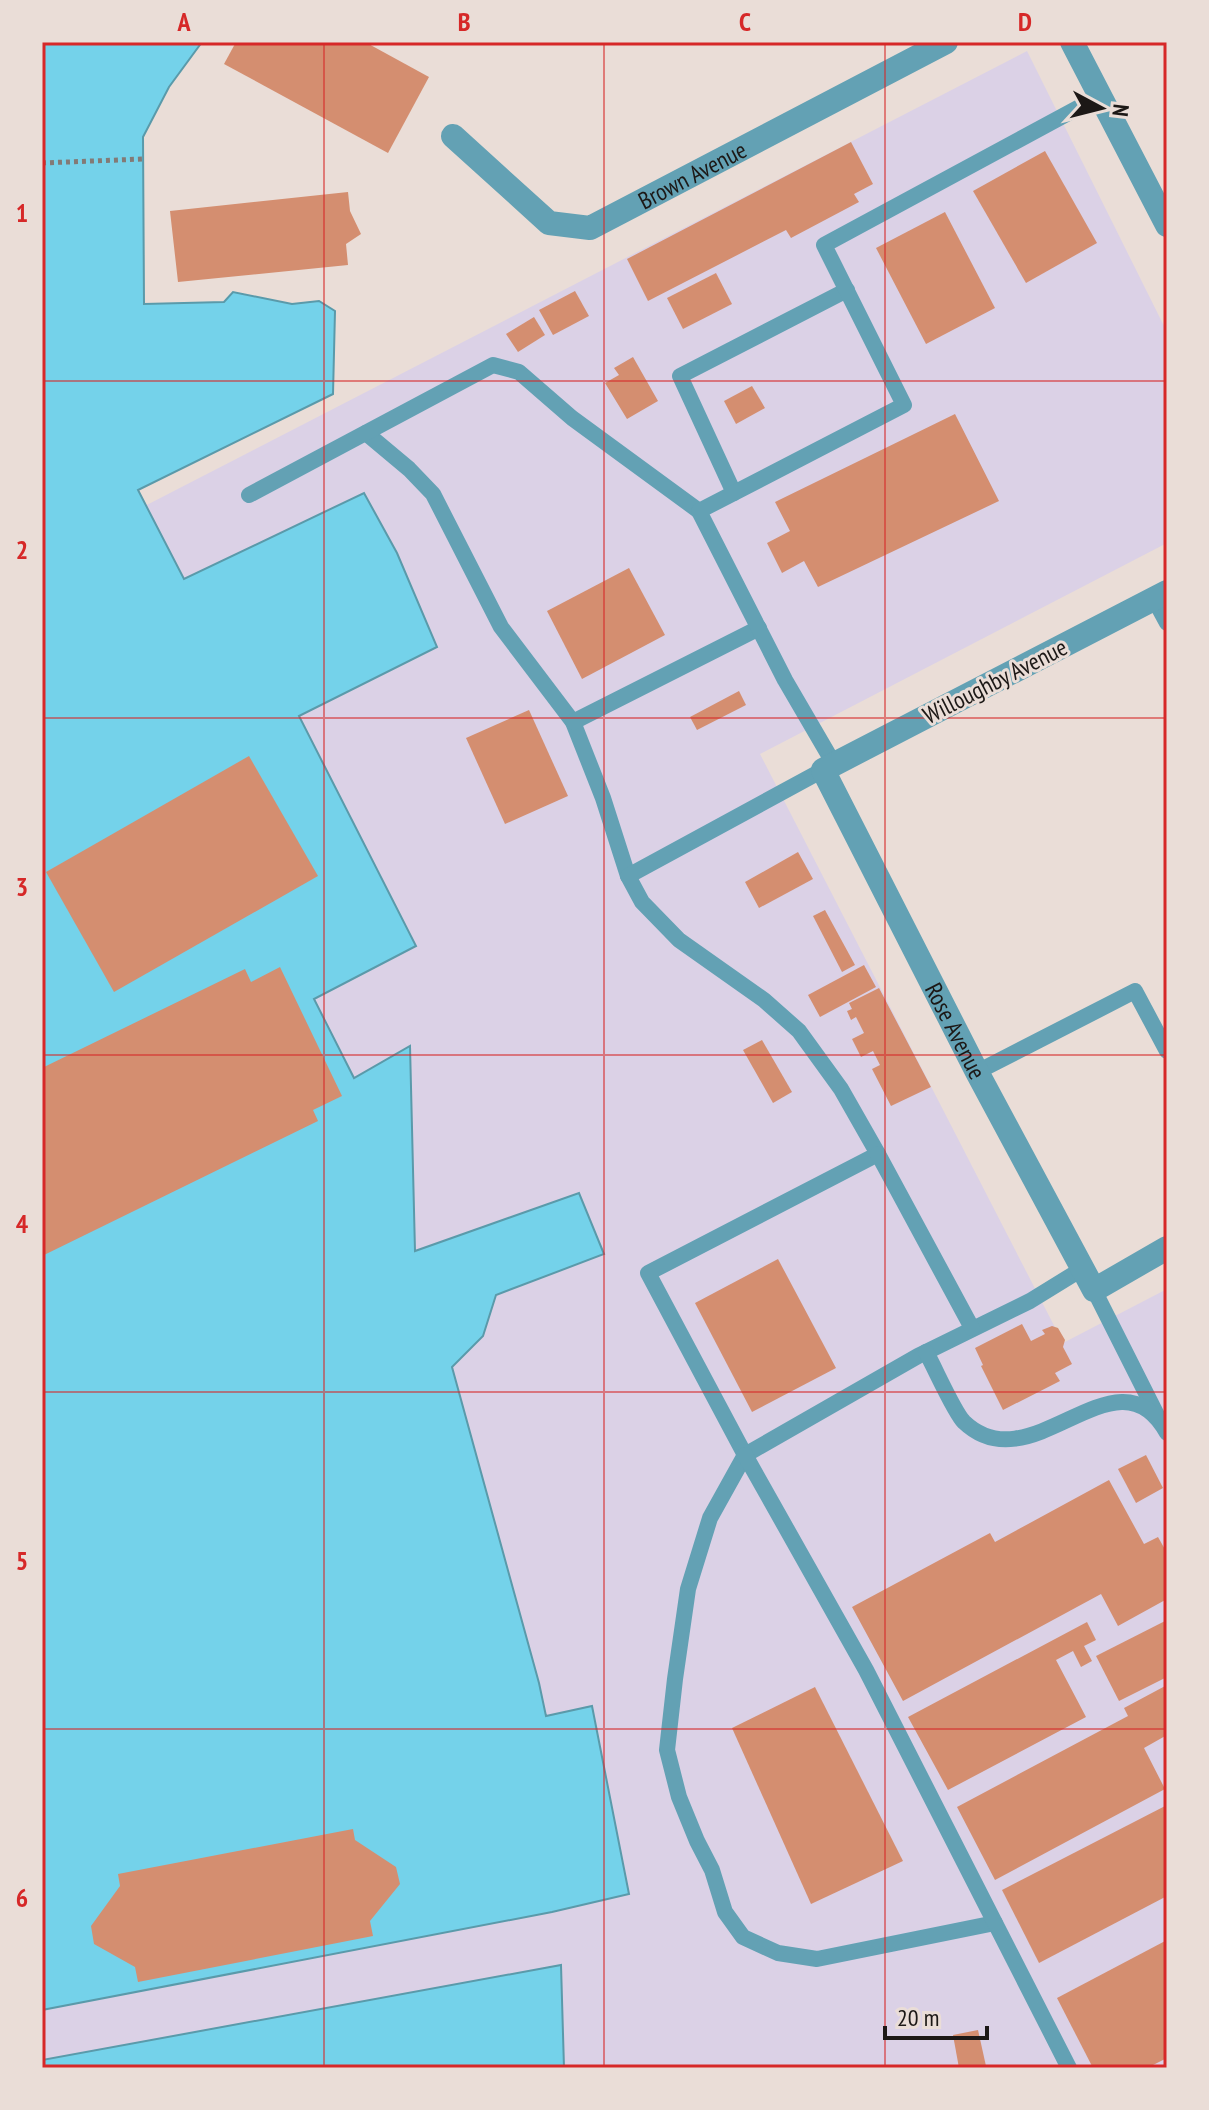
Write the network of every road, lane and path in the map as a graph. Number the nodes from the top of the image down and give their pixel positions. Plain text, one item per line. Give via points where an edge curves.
1 (946, 42) edge
2 (1072, 42) edge
3 (1100, 96) junction
4 (453, 136) dead end
5 (143, 159) dead end
6 (42, 163) edge
7 (1167, 225) edge
8 (847, 290) junction
9 (366, 433) junction
10 (734, 493) junction
11 (249, 495) dead end
12 (699, 511) junction
13 (1160, 596) edge
14 (1167, 623) edge
15 (759, 628) junction
16 (573, 722) junction
17 (828, 767) junction
18 (628, 876) junction
19 (1167, 1051) edge
20 (977, 1072) junction
21 (878, 1154) junction
22 (1167, 1248) edge
23 (1088, 1279) junction
24 (972, 1328) junction
25 (926, 1352) junction
26 (1164, 1428) edge
27 (745, 1455) junction
28 (995, 1923) junction
29 (1066, 2067) edge

1 - 4 street, Brown Avenue via 590,228 549,223
2 - 3 street
3 - 7 street
3 - 8 lane via 824,245
5 - 6 path
8 - 10 lane via 680,376
8 - 10 lane via 904,405
9 - 11 lane
9 - 12 lane via 493,365 519,372 572,418
9 - 16 lane via 433,494 501,627
10 - 12 lane
12 - 15 lane
13 - 14 lane
13 - 17 street, Willoughby Avenue
15 - 16 lane
15 - 17 lane
16 - 18 lane
17 - 18 lane
17 - 20 street, Rose Avenue
18 - 21 lane via 642,902 679,940 799,1031
19 - 20 lane via 1135,991
20 - 23 street, Rose Avenue
21 - 24 lane
21 - 27 lane via 648,1273
22 - 23 street
23 - 24 lane
23 - 26 lane
24 - 25 lane
25 - 26 lane via 962,1421 983,1436 1004,1441 1026,1438 1105,1404 1125,1401 1142,1406
25 - 27 lane
27 - 28 lane via 866,1670
27 - 28 lane via 710,1518 688,1589 667,1750 679,1797 725,1912 743,1937 778,1953 817,1959
28 - 29 lane

